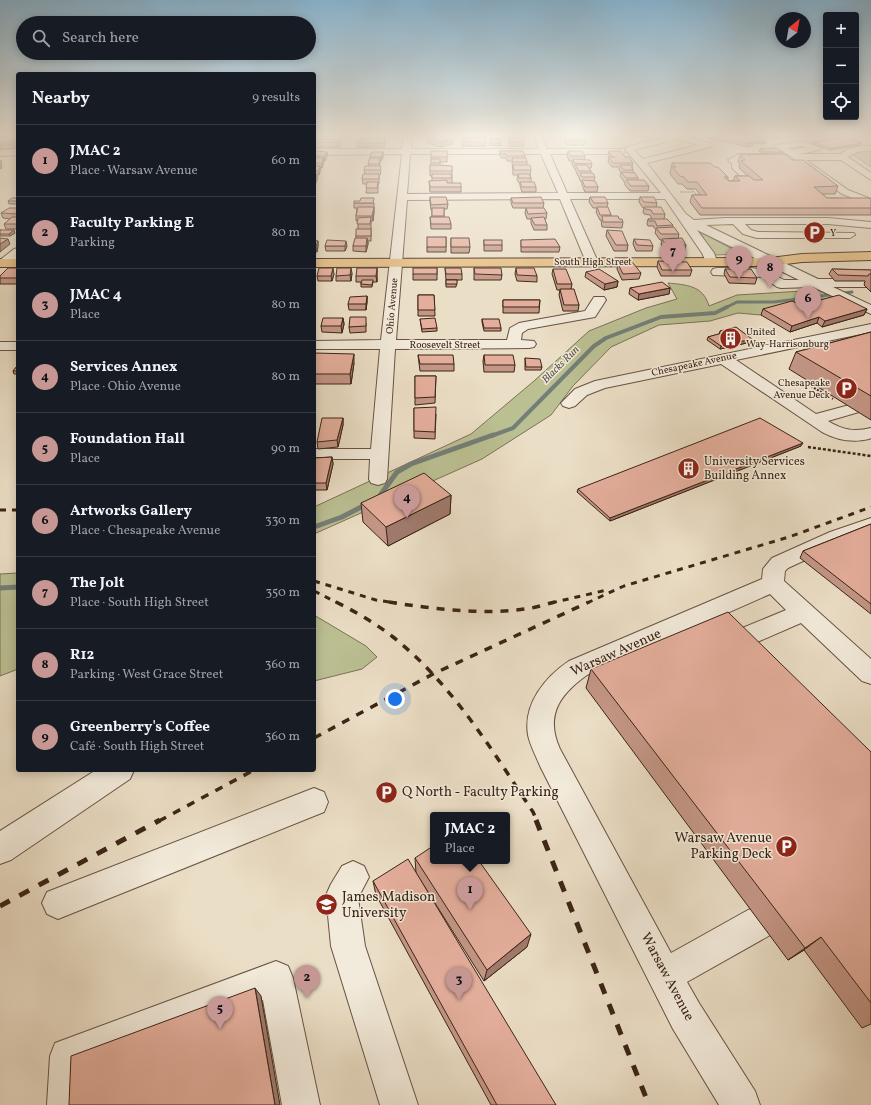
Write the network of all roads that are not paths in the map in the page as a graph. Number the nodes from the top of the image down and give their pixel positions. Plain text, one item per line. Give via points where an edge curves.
1 (403, 186) edge
2 (559, 186) edge
3 (660, 186) edge
4 (836, 186) edge
5 (860, 187) dead end
6 (871, 193) edge
7 (402, 197) junction
8 (564, 197) junction
9 (670, 199) junction
10 (871, 202) edge
11 (688, 221) junction
12 (736, 221) junction
13 (871, 225) edge
14 (871, 235) edge
15 (16, 253) edge
16 (871, 256) edge
17 (706, 261) junction
18 (316, 262) edge
19 (395, 262) junction
20 (592, 262) junction
21 (770, 262) junction
22 (16, 263) edge
23 (1, 264) edge
24 (871, 264) edge
25 (717, 272) junction
26 (816, 283) junction
27 (871, 283) edge
28 (728, 284) edge
29 (781, 284) junction
30 (760, 285) dead end
31 (600, 300) dead end
32 (871, 310) edge
33 (871, 328) edge
34 (513, 344) junction
35 (529, 344) dead end
36 (316, 345) edge
37 (388, 345) junction
38 (0, 346) edge
39 (16, 346) edge
40 (723, 358) junction
41 (569, 403) dead end
42 (853, 409) edge
43 (814, 420) junction
44 (871, 433) edge
45 (316, 454) edge
46 (380, 454) junction
47 (378, 479) dead end
48 (871, 525) edge
49 (773, 584) junction
50 (804, 612) junction
51 (731, 643) edge
52 (871, 674) edge
53 (117, 772) edge
54 (314, 802) dead end
55 (0, 849) edge
56 (353, 877) dead end
57 (58, 903) dead end
58 (760, 922) dead end
59 (665, 975) junction
60 (66, 1105) edge
61 (301, 1105) edge
62 (399, 1105) edge
63 (741, 1105) edge

1 - 7 street, Ohio Avenue
2 - 8 street
3 - 9 street
4 - 10 street via 845,192
5 - 6 street
7 - 8 street
7 - 19 street, Ohio Avenue
8 - 9 street
8 - 20 street
9 - 11 street
11 - 12 street
11 - 17 street
11 - 21 street
12 - 13 street via 828,221
12 - 14 street via 747,232 756,235
15 - 23 street
16 - 21 main road, South High Street via 802,258
17 - 20 main road, South High Street
17 - 21 main road, South High Street
17 - 25 street
18 - 19 main road, South High Street
19 - 20 main road, South High Street
19 - 37 street, Ohio Avenue
21 - 24 main road via 813,265
21 - 26 street
22 - 23 main road
25 - 28 street
25 - 29 street via 766,274
26 - 27 street
26 - 29 street
26 - 32 street
29 - 30 street
31 - 34 street via 590,314 524,326 515,331
33 - 40 street, Chesapeake Avenue
34 - 35 street, Roosevelt Street
34 - 37 street, Roosevelt Street
36 - 37 street, Roosevelt Street
37 - 46 street, Ohio Avenue
38 - 39 street
40 - 41 street, Chesapeake Avenue via 601,384 581,392
40 - 43 street
42 - 43 street
43 - 44 street via 829,430 848,436 860,437
45 - 46 street
46 - 47 street, Ohio Avenue
48 - 49 street via 780,562 774,569
49 - 50 street
49 - 59 street, Warsaw Avenue via 578,668 563,677 554,687 541,717 541,734 550,757
50 - 51 street
50 - 52 street
53 - 55 street
54 - 57 street
56 - 62 street via 342,895 348,946
58 - 59 street
59 - 63 street, Warsaw Avenue via 686,1016
60 - 61 street via 68,1056 276,978

